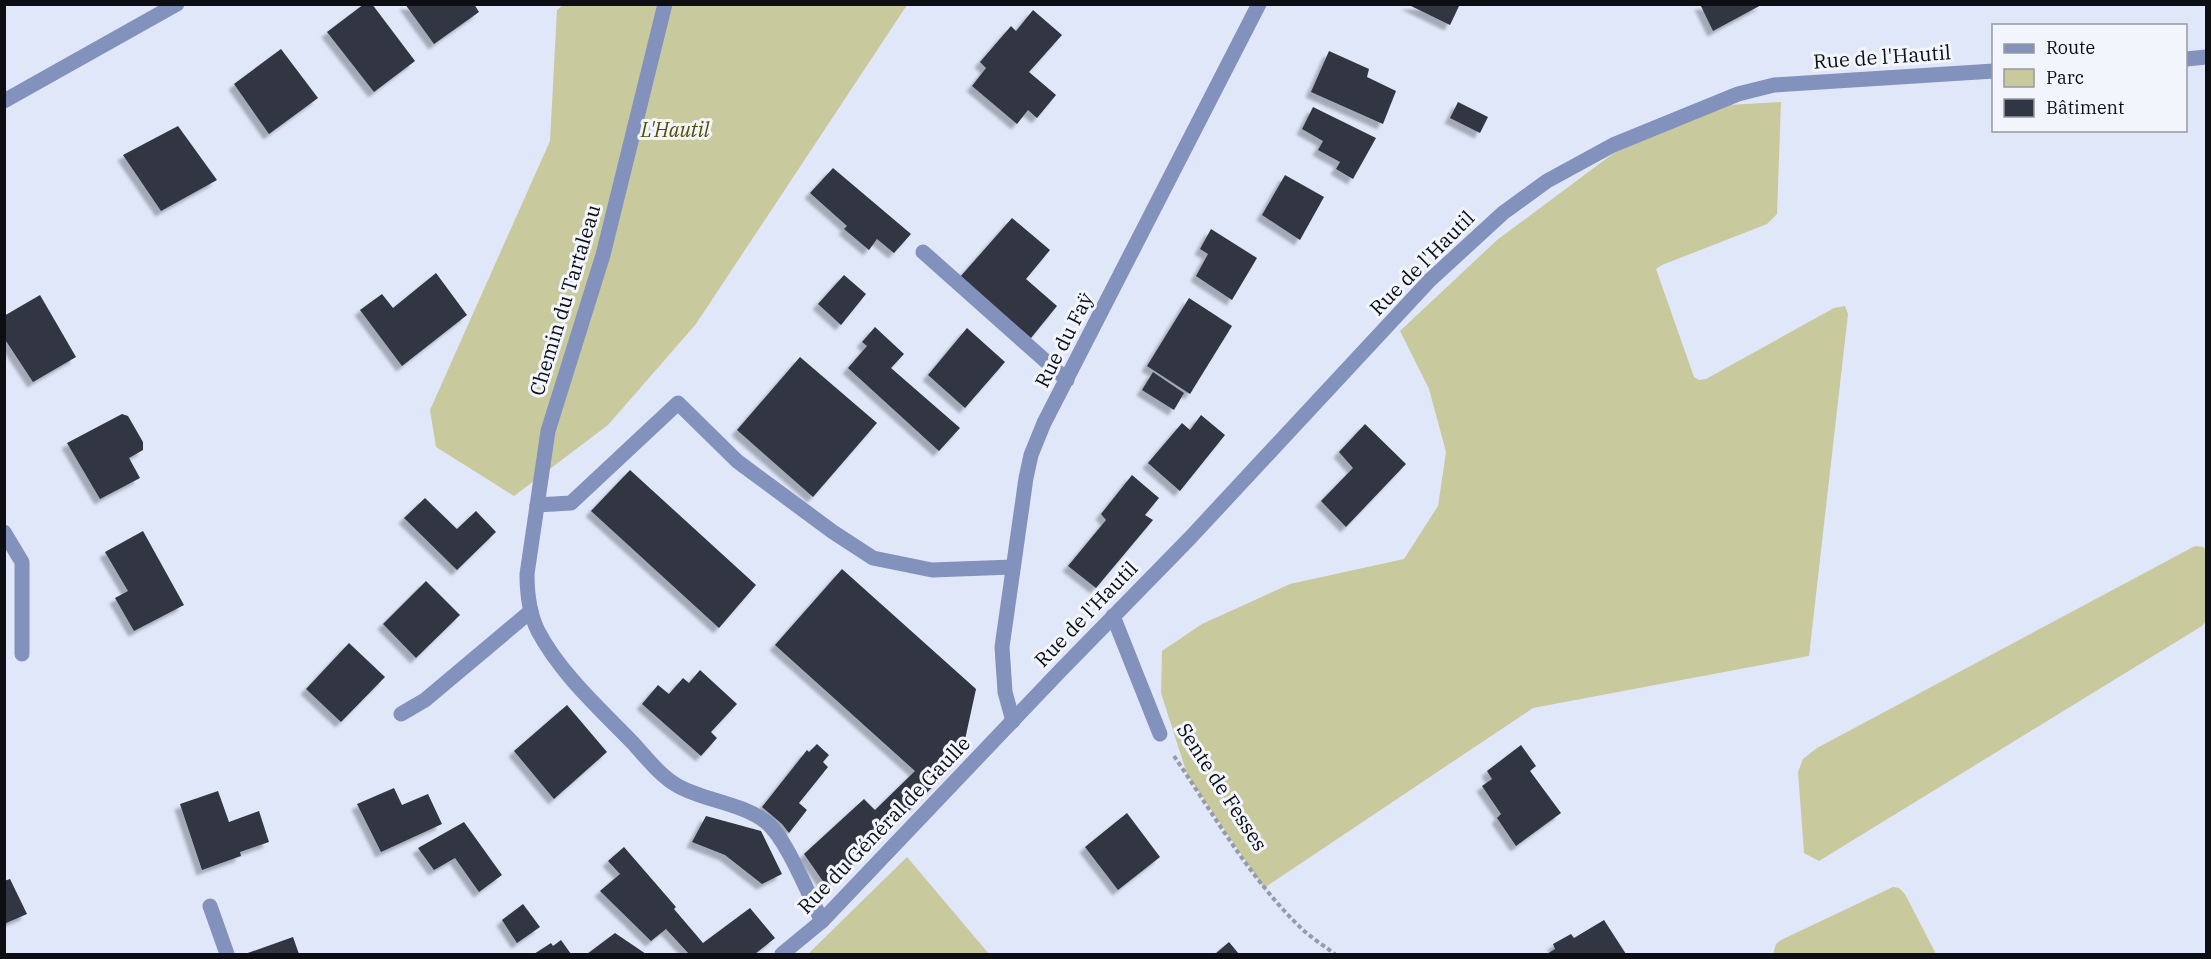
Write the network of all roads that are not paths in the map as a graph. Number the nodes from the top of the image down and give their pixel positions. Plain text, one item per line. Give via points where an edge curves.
1 (177, 4) edge
2 (665, 4) edge
3 (1259, 4) edge
4 (2206, 57) edge
5 (2187, 59) edge
6 (1992, 71) edge
7 (4, 101) edge
8 (923, 252) dead end
9 (1066, 380) junction
10 (537, 506) junction
11 (4, 532) edge
12 (1013, 567) junction
13 (531, 611) junction
14 (1113, 616) junction
15 (22, 654) dead end
16 (401, 714) dead end
17 (1013, 721) junction
18 (1160, 734) road end
19 (210, 906) dead end
20 (822, 921) junction
21 (227, 954) edge
22 (782, 954) edge

1 - 7 street
2 - 10 street, Chemin du Tartaleau via 603,255 548,431
3 - 9 street, Rue du Faÿ
4 - 5 street
6 - 14 street, Rue de l'Hautil via 1763,87 1637,134 1547,181 1503,213 1430,280
8 - 9 street
9 - 12 street, Rue du Faÿ via 1031,454
10 - 12 street via 572,503 678,403 736,461 873,558 932,570
10 - 13 street, Chemin du Tartaleau via 527,574
11 - 15 street via 22,562
12 - 17 street, Rue du Faÿ via 1002,647 1005,692
13 - 16 street via 424,700
13 - 20 street, Chemin du Tartaleau via 538,631 577,684 675,785 767,823 790,857
14 - 17 street, Rue de l'Hautil
14 - 18 street, Sente de Fesses
17 - 20 street, Rue du Général de Gaulle
19 - 21 street
20 - 22 street, Rue du Général de Gaulle

